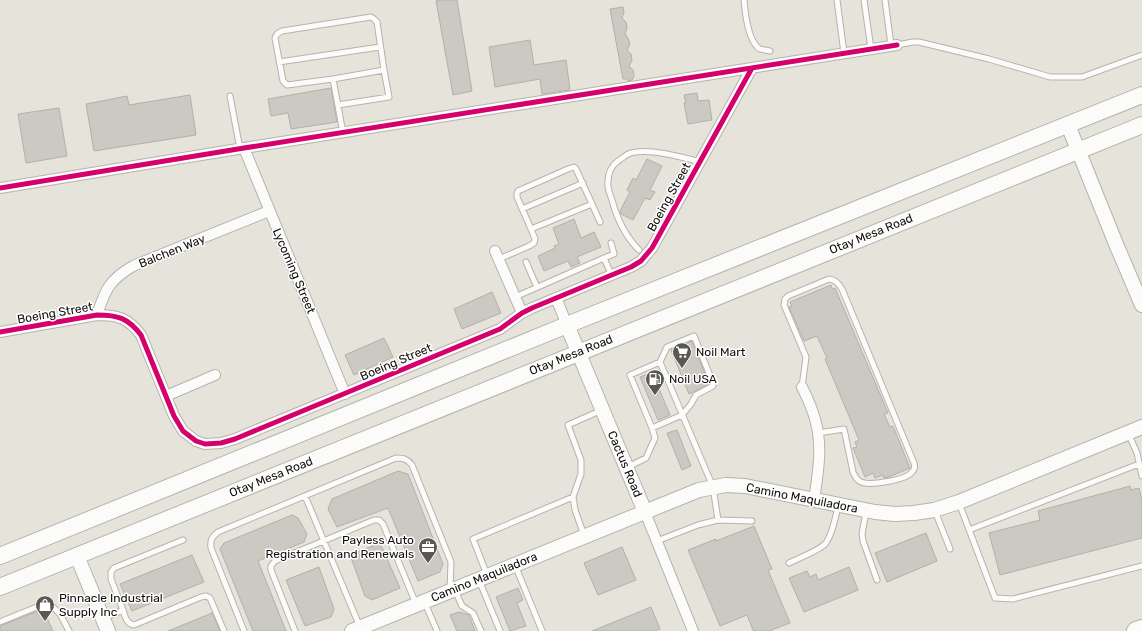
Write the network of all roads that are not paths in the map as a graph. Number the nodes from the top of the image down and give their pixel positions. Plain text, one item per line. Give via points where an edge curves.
1 (744, 0) edge
2 (837, 0) edge
3 (864, 0) edge
4 (885, 0) edge
5 (894, 45) junction
6 (380, 46) junction
7 (871, 49) junction
8 (770, 51) dead end
9 (844, 53) junction
10 (1142, 55) edge
11 (280, 62) junction
12 (752, 68) junction
13 (384, 70) junction
14 (333, 78) junction
15 (1142, 95) edge
16 (230, 96) dead end
17 (338, 105) junction
18 (1068, 125) junction
19 (1142, 125) edge
20 (342, 133) junction
21 (242, 149) junction
22 (1078, 150) junction
23 (700, 162) junction
24 (583, 183) junction
25 (0, 188) edge
26 (592, 204) junction
27 (522, 209) junction
28 (269, 211) junction
29 (600, 222) dead end
30 (531, 229) junction
31 (611, 243) dead end
32 (639, 250) dead end
33 (497, 255) joint
34 (604, 258) junction
35 (526, 262) dead end
36 (612, 276) junction
37 (537, 287) junction
38 (515, 297) junction
39 (556, 298) junction
40 (1142, 305) edge
41 (522, 313) junction
42 (97, 315) junction
43 (567, 325) junction
44 (0, 332) edge
45 (578, 352) junction
46 (660, 362) junction
47 (215, 375) dead end
48 (802, 387) joint
49 (345, 394) junction
50 (166, 396) junction
51 (602, 410) junction
52 (682, 415) junction
53 (1142, 427) edge
54 (652, 428) junction
55 (818, 432) junction
56 (1128, 432) junction
57 (1139, 464) junction
58 (627, 468) junction
59 (1142, 476) edge
60 (713, 487) junction
61 (305, 496) junction
62 (573, 497) junction
63 (814, 500) junction
64 (959, 502) junction
65 (838, 505) junction
66 (934, 510) junction
67 (866, 511) junction
68 (645, 512) junction
69 (718, 520) junction
70 (752, 521) dead end
71 (969, 530) junction
72 (585, 536) junction
73 (183, 540) dead end
74 (324, 541) junction
75 (657, 541) junction
76 (950, 549) dead end
77 (0, 556) edge
78 (77, 556) junction
79 (789, 563) dead end
80 (515, 565) junction
81 (1142, 566) edge
82 (483, 578) junction
83 (877, 580) dead end
84 (0, 587) edge
85 (452, 590) junction
86 (420, 603) junction
87 (123, 610) junction
88 (0, 622) edge
89 (104, 627) edge
90 (357, 629) edge
91 (1142, 629) edge
92 (69, 631) edge
93 (224, 631) edge
94 (244, 631) edge
95 (295, 631) edge
96 (437, 631) edge
97 (481, 631) edge
98 (500, 631) edge
99 (542, 631) edge
100 (694, 631) edge
101 (1136, 631) edge

1 - 8 lane via 747,26 753,40 761,49
2 - 9 lane
3 - 7 lane
4 - 5 lane
5 - 7 street
5 - 10 lane via 919,42 1050,76 1082,77
6 - 11 lane
6 - 11 lane via 377,22 371,17 282,31 275,38
6 - 13 lane
7 - 9 street
9 - 12 street
11 - 14 lane via 283,81 287,85
12 - 20 street
12 - 23 street, Boeing Street
13 - 14 lane
13 - 17 lane via 389,97
14 - 17 lane
15 - 18 main road
16 - 21 lane
17 - 20 lane
18 - 22 street
18 - 43 main road
19 - 22 main road, Otay Mesa Road
20 - 21 street
21 - 25 street
21 - 28 street, Lycoming Street
22 - 40 street
22 - 45 main road, Otay Mesa Road
23 - 32 lane via 672,154 639,152 629,154 615,164 609,173 608,184 615,212 620,225
23 - 36 street, Boeing Street via 647,255 632,267
24 - 26 lane
24 - 27 lane
24 - 27 lane via 574,167 568,169 518,191 517,197
26 - 29 lane
26 - 30 lane
27 - 30 lane
28 - 42 street, Balchen Way via 122,272 104,293
28 - 49 street, Lycoming Street
30 - 33 lane via 534,243
31 - 34 lane via 614,254
33 - 38 street
34 - 36 lane
34 - 37 lane
35 - 37 lane
36 - 39 street, Boeing Street
37 - 38 lane
38 - 41 street
39 - 41 street, Boeing Street
39 - 43 street, Cactus Road
41 - 49 street, Boeing Street via 500,329
42 - 44 street, Boeing Street
42 - 50 street, Boeing Street via 120,317 135,327 141,335
43 - 45 street, Cactus Road
43 - 77 main road
45 - 51 street, Cactus Road
45 - 78 main road, Otay Mesa Road
46 - 52 lane
46 - 52 lane via 667,347 694,336 713,386 696,395
46 - 54 lane via 630,375
47 - 50 street
48 - 55 street
48 - 55 lane via 806,357 784,305 785,299 829,279 834,280 842,289 915,468 905,476 884,482 860,482 853,472 844,429
49 - 50 street, Boeing Street via 235,438 212,444 196,441 183,432
51 - 58 street, Cactus Road
51 - 62 lane via 568,425 581,460 581,474
52 - 54 lane
52 - 60 lane
53 - 56 street, Camino Maquiladora
54 - 58 lane via 656,438 646,458
55 - 63 street via 819,462
56 - 57 lane
56 - 64 street, Camino Maquiladora
57 - 59 lane
57 - 71 lane
58 - 68 street, Cactus Road
60 - 63 street, Camino Maquiladora via 745,486
60 - 68 street, Camino Maquiladora via 688,494
60 - 69 lane
61 - 74 lane
61 - 85 lane via 396,458 408,461 412,465 451,562
61 - 94 lane via 212,536 211,548
62 - 72 lane
62 - 82 lane via 473,539
63 - 65 street, Camino Maquiladora
64 - 66 street, Camino Maquiladora
64 - 71 lane
65 - 67 street, Camino Maquiladora
65 - 79 lane via 834,525 826,543
66 - 67 street, Camino Maquiladora via 894,514
66 - 76 lane
67 - 83 lane via 863,541
68 - 72 street, Camino Maquiladora
68 - 75 street, Cactus Road
69 - 70 lane
69 - 75 lane
71 - 81 lane via 995,598 1013,599
72 - 80 street, Camino Maquiladora
73 - 87 lane via 114,568 111,579
74 - 86 lane via 379,520
74 - 90 lane
74 - 95 lane via 275,561 271,566
75 - 100 street, Cactus Road
78 - 84 main road, Otay Mesa Road
78 - 89 street
80 - 82 street, Camino Maquiladora
80 - 99 lane
82 - 85 street, Camino Maquiladora
82 - 98 lane
85 - 86 street, Camino Maquiladora
85 - 97 lane via 462,606 473,613
86 - 90 street, Camino Maquiladora
86 - 96 lane
87 - 89 lane
87 - 93 lane via 127,621 134,625 206,596 210,598
88 - 92 lane via 44,604 53,607 60,614
91 - 101 highway

